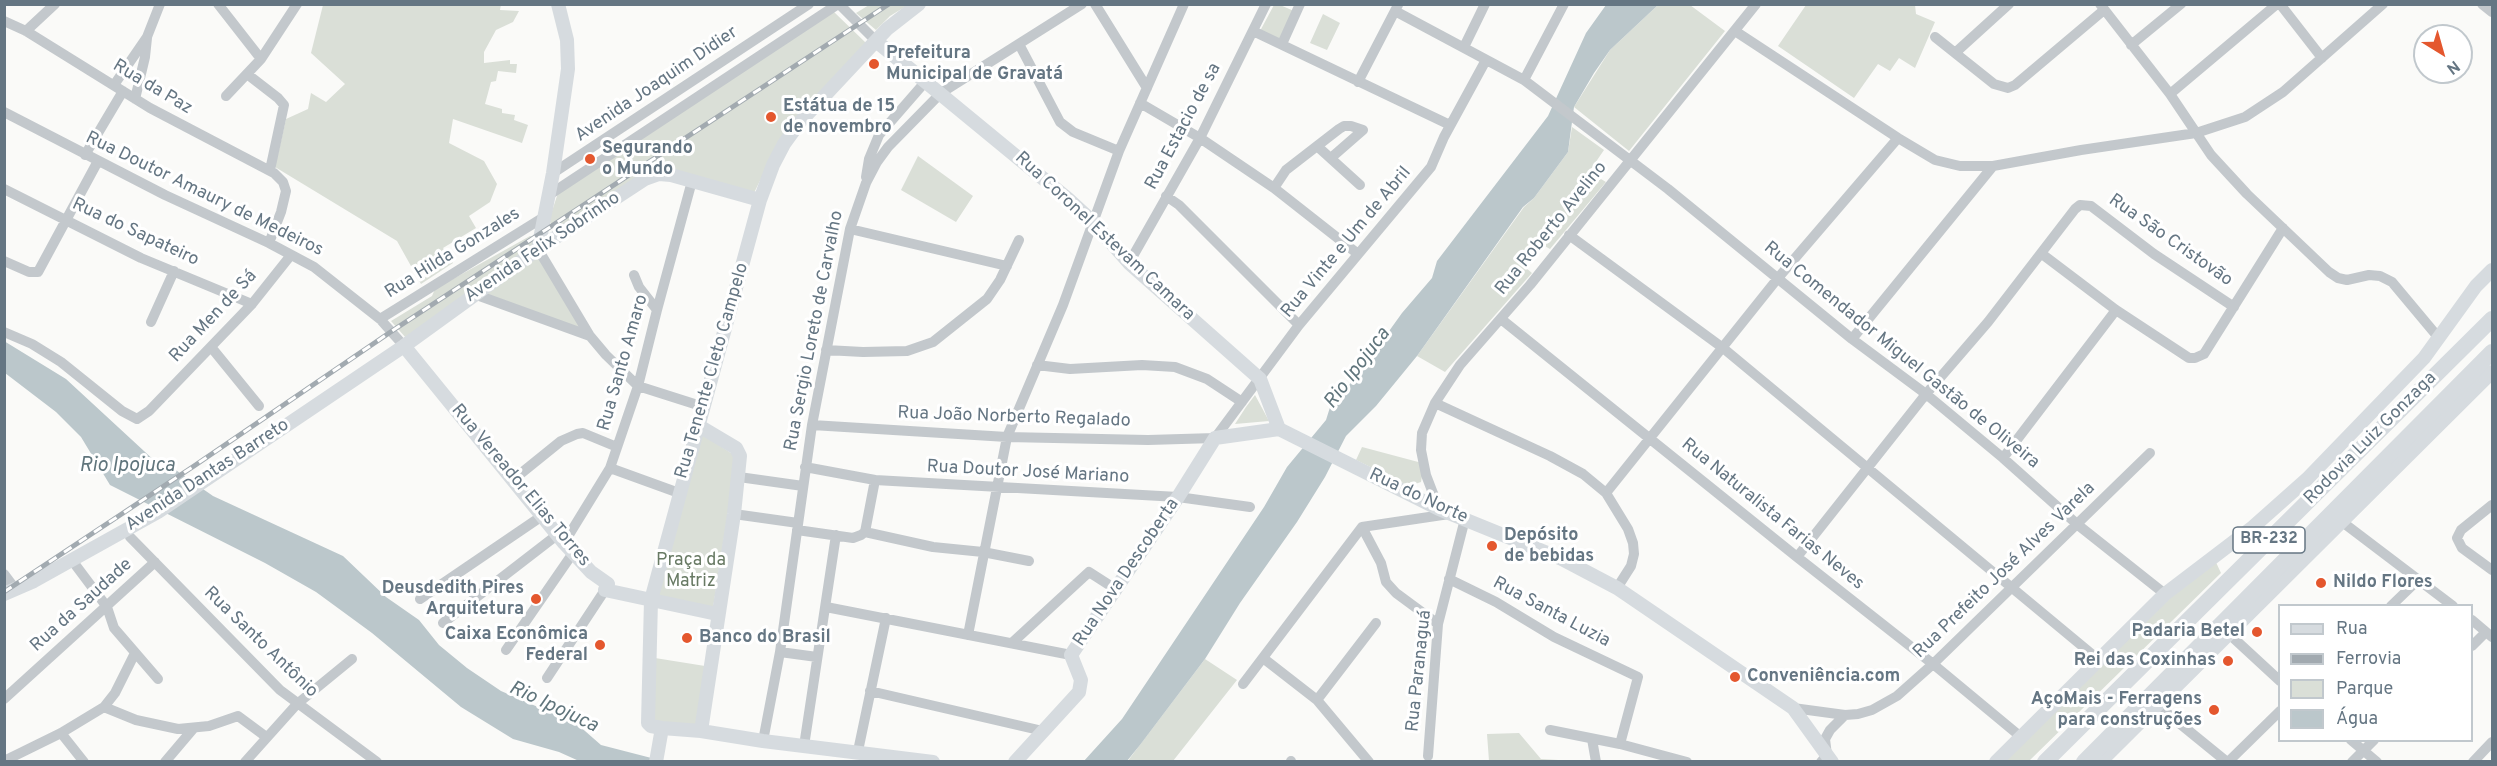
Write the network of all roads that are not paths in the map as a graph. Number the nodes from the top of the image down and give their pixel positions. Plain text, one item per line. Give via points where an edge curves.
1 (55, 4) edge
2 (160, 4) edge
3 (297, 4) edge
4 (558, 4) edge
5 (808, 4) edge
6 (838, 4) edge
7 (919, 4) edge
8 (1082, 4) edge
9 (1095, 4) edge
10 (1184, 4) edge
11 (1266, 4) edge
12 (1485, 4) edge
13 (1564, 4) edge
14 (1756, 4) edge
15 (2009, 4) edge
16 (2181, 4) edge
17 (2279, 4) edge
18 (2383, 4) edge
19 (2482, 4) edge
20 (1297, 6) edge
21 (226, 7) edge
22 (2102, 7) edge
23 (1396, 8) edge
24 (2493, 12) edge
25 (6, 24) edge
26 (26, 31) junction
27 (1735, 31) junction
28 (1253, 32) junction
29 (147, 37) junction
30 (1935, 37) dead end
31 (876, 41) junction
32 (748, 44) junction
33 (1019, 44) junction
34 (1282, 45) junction
35 (2131, 45) junction
36 (1464, 47) junction
37 (1955, 53) junction
38 (757, 58) junction
39 (2322, 58) junction
40 (261, 59) junction
41 (1486, 60) junction
42 (247, 74) junction
43 (1524, 80) junction
44 (926, 81) junction
45 (1359, 82) junction
46 (685, 86) junction
47 (118, 88) junction
48 (1147, 88) junction
49 (940, 93) junction
50 (2170, 94) junction
51 (226, 96) dead end
52 (135, 99) junction
53 (693, 101) junction
54 (1140, 103) junction
55 (4, 112) edge
56 (632, 122) junction
57 (1450, 125) junction
58 (2196, 133) junction
59 (641, 136) junction
60 (1200, 138) junction
61 (1898, 138) junction
62 (1317, 146) junction
63 (1119, 151) junction
64 (85, 155) junction
65 (1332, 157) junction
66 (1629, 160) junction
67 (98, 161) junction
68 (1993, 166) junction
69 (270, 170) junction
70 (553, 173) junction
71 (693, 182) junction
72 (866, 183) junction
73 (1360, 185) dead end
74 (1274, 188) junction
75 (4, 189) edge
76 (549, 195) junction
77 (1166, 196) junction
78 (760, 200) junction
79 (544, 217) junction
80 (68, 220) junction
81 (1093, 222) junction
82 (2283, 228) junction
83 (850, 230) junction
84 (1569, 235) junction
85 (1019, 240) dead end
86 (269, 243) junction
87 (538, 249) junction
88 (1358, 254) junction
89 (2042, 254) junction
90 (291, 255) junction
91 (4, 261) edge
92 (1129, 263) junction
93 (1007, 266) junction
94 (2493, 270) edge
95 (174, 271) junction
96 (634, 275) dead end
97 (1778, 278) junction
98 (474, 294) junction
99 (252, 304) junction
100 (2234, 307) junction
101 (657, 310) junction
102 (2116, 310) junction
103 (380, 319) junction
104 (1501, 319) junction
105 (2493, 319) edge
106 (151, 322) dead end
107 (1299, 325) junction
108 (4, 332) edge
109 (590, 336) junction
110 (2438, 338) junction
111 (1852, 339) junction
112 (404, 346) junction
113 (211, 347) junction
114 (1723, 348) junction
115 (826, 350) junction
116 (2493, 352) edge
117 (1037, 365) junction
118 (2493, 372) edge
119 (1260, 379) junction
120 (638, 386) junction
121 (1926, 394) junction
122 (1242, 402) junction
123 (1435, 402) junction
124 (259, 406) dead end
125 (704, 407) junction
126 (812, 425) junction
127 (699, 426) junction
128 (1279, 429) junction
129 (1007, 437) junction
130 (1215, 438) junction
131 (1651, 439) junction
132 (617, 447) junction
133 (2150, 453) dead end
134 (2003, 458) junction
135 (805, 467) junction
136 (610, 468) junction
137 (1869, 469) junction
138 (739, 477) junction
139 (514, 479) junction
140 (875, 480) junction
141 (803, 486) junction
142 (997, 488) junction
143 (679, 493) junction
144 (1606, 493) junction
145 (1178, 498) junction
146 (2493, 505) edge
147 (1250, 507) dead end
148 (1444, 512) junction
149 (734, 514) junction
150 (542, 516) junction
151 (1465, 519) junction
152 (2341, 521) junction
153 (2078, 525) junction
154 (798, 526) junction
155 (1362, 527) junction
156 (865, 532) junction
157 (836, 535) junction
158 (130, 537) dead end
159 (565, 544) junction
160 (983, 552) junction
161 (1797, 557) junction
162 (71, 559) junction
163 (1029, 561) dead end
164 (155, 562) junction
165 (2493, 570) edge
166 (4, 574) edge
167 (1449, 579) junction
168 (2419, 579) junction
169 (1617, 588) junction
170 (2013, 588) junction
171 (605, 590) junction
172 (1117, 590) junction
173 (8, 594) edge
174 (2165, 594) junction
175 (420, 599) dead end
176 (651, 600) junction
177 (2393, 604) edge
178 (2450, 604) edge
179 (107, 607) junction
180 (826, 607) junction
181 (717, 614) junction
182 (886, 618) junction
183 (2473, 621) edge
184 (444, 622) dead end
185 (1376, 623) dead end
186 (1438, 624) junction
187 (2228, 633) junction
188 (2489, 634) edge
189 (968, 635) junction
190 (1013, 642) junction
191 (2473, 645) edge
192 (506, 650) dead end
193 (780, 652) junction
194 (135, 653) junction
195 (1071, 655) junction
196 (818, 657) junction
197 (352, 658) dead end
198 (1263, 658) junction
199 (2099, 660) junction
200 (1934, 664) junction
201 (547, 678) dead end
202 (158, 679) dead end
203 (2278, 679) edge
204 (1243, 684) dead end
205 (870, 691) junction
206 (5, 698) edge
207 (1317, 700) junction
208 (297, 705) junction
209 (2157, 705) junction
210 (104, 706) junction
211 (1793, 708) junction
212 (2278, 713) edge
213 (1845, 715) junction
214 (193, 729) junction
215 (1043, 730) junction
216 (1550, 730) dead end
217 (701, 731) junction
218 (61, 733) junction
219 (661, 734) junction
220 (265, 736) junction
221 (2021, 737) junction
222 (1592, 739) junction
223 (763, 741) junction
224 (2352, 742) edge
225 (2373, 742) edge
226 (2493, 742) edge
227 (1620, 744) junction
228 (804, 746) junction
229 (2363, 750) junction
230 (858, 751) junction
231 (1827, 759) edge
232 (1428, 760) edge
233 (4, 761) edge
234 (1685, 761) edge
235 (84, 762) edge
236 (165, 762) edge
237 (244, 762) edge
238 (376, 762) edge
239 (656, 762) edge
240 (933, 762) edge
241 (1015, 762) edge
242 (1369, 762) edge
243 (1596, 762) edge
244 (1996, 762) edge
245 (2045, 762) edge
246 (2084, 762) edge
247 (2100, 762) edge
248 (2228, 762) edge
249 (2352, 762) edge
250 (2377, 762) edge
251 (2472, 762) edge

1 - 26 street
2 - 29 street
3 - 40 street
4 - 70 main road via 567,40 568,69
5 - 32 street, Avenida Joaquim Didier
6 - 31 street
6 - 38 street, Avenida Joaquim Didier
7 - 31 main road, Rua Tenente Cleto Campelo
8 - 33 street, Rua Sergio Loreto de Carvalho
9 - 48 street
10 - 48 street
11 - 28 street, Rua Estacio de sa
12 - 36 street
13 - 43 street
14 - 27 street, Rua Roberto Avelino
15 - 37 street
16 - 35 street
17 - 39 street
17 - 50 street
18 - 39 street
19 - 24 street
20 - 34 street
21 - 40 street
22 - 35 street
22 - 37 street via 2015,86 1994,84
23 - 36 street, Rua Comendador Miguel Gastão de Oliveira
23 - 45 street
25 - 26 street, Rua da Paz
26 - 47 street, Rua da Paz
27 - 61 street
27 - 66 street, Rua Roberto Avelino
28 - 34 street
28 - 60 street, Rua Estacio de sa
29 - 47 street
29 - 52 street
30 - 37 street
31 - 44 main road, Rua Coronel Estevam Camara
31 - 78 main road, Rua Tenente Cleto Campelo via 800,122 784,144
32 - 38 street
32 - 46 street, Avenida Joaquim Didier
33 - 49 street, Rua Sergio Loreto de Carvalho
33 - 63 street via 1060,122 1073,132
34 - 45 street
35 - 50 street
36 - 41 street, Rua Comendador Miguel Gastão de Oliveira
38 - 53 street, Avenida Joaquim Didier
39 - 58 street via 2265,106
40 - 42 street
41 - 43 street, Rua Comendador Miguel Gastão de Oliveira
41 - 57 street, Rua Vinte e Um de Abril
42 - 51 street
42 - 69 street via 284,105
43 - 66 street, Rua Comendador Miguel Gastão de Oliveira
44 - 49 main road, Rua Coronel Estevam Camara
44 - 72 street, Rua Sergio Loreto de Carvalho via 879,135 869,159
45 - 57 street
46 - 53 street
46 - 56 street, Avenida Joaquim Didier
47 - 52 street, Rua da Paz
47 - 64 street
48 - 54 street
49 - 72 street, Rua Sergio Loreto de Carvalho via 888,147
49 - 81 main road, Rua Coronel Estevam Camara
50 - 58 street
52 - 69 street, Rua da Paz
53 - 59 street, Avenida Joaquim Didier
54 - 60 street
54 - 63 street
55 - 64 street, Rua Doutor Amaury de Medeiros
56 - 59 street
56 - 70 street, Avenida Joaquim Didier
57 - 88 street, Rua Vinte e Um de Abril via 1431,167
58 - 68 street
58 - 82 street via 2211,155
59 - 76 street, Avenida Joaquim Didier
60 - 74 street
60 - 77 street, Rua Estacio de sa
61 - 68 street via 1947,164
61 - 97 street
62 - 65 street
62 - 65 street via 1344,126 1363,130
62 - 74 street via 1286,170
63 - 81 street
64 - 67 street, Rua Doutor Amaury de Medeiros
65 - 73 street
66 - 84 street, Rua Roberto Avelino
66 - 97 street, Rua Comendador Miguel Gastão de Oliveira
67 - 80 street
67 - 86 street, Rua Doutor Amaury de Medeiros
68 - 111 street
69 - 86 street, Rua da Paz via 283,182 286,191
70 - 76 main road
71 - 78 main road, Avenida Felix Sobrinho
71 - 87 main road, Avenida Felix Sobrinho via 671,175 652,176
71 - 101 street, Rua Santo Amaro
72 - 83 street, Rua Sergio Loreto de Carvalho
74 - 88 street
75 - 80 street, Rua do Sapateiro
76 - 79 main road
77 - 92 street, Rua Estacio de sa
77 - 107 street
78 - 125 main road, Rua Tenente Cleto Campelo
79 - 87 main road
79 - 103 street, Rua Hilda Gonzales
80 - 91 street via 38,272
80 - 95 street, Rua do Sapateiro
81 - 92 main road, Rua Coronel Estevam Camara
81 - 117 street
82 - 100 street
82 - 110 street via 2338,278 2369,275 2392,282
83 - 93 street
83 - 115 street, Rua Sergio Loreto de Carvalho
84 - 104 street, Rua Roberto Avelino
84 - 114 street
85 - 93 street
86 - 90 street, Rua Doutor Amaury de Medeiros
87 - 98 main road, Avenida Felix Sobrinho
87 - 109 street
88 - 107 street, Rua Vinte e Um de Abril
89 - 100 street, Rua São Cristovão via 2075,209 2085,204
89 - 102 street
89 - 121 street
90 - 99 street, Rua Men de Sá
90 - 103 street, Rua Doutor Amaury de Medeiros via 328,277
92 - 119 main road, Rua Coronel Estevam Camara
93 - 115 street via 987,299 926,346 907,351
94 - 110 main road via 2476,286
95 - 99 street, Rua do Sapateiro
95 - 106 street
96 - 101 street
97 - 111 street, Rua Comendador Miguel Gastão de Oliveira
97 - 114 street
98 - 109 street
98 - 112 main road, Avenida Felix Sobrinho
99 - 113 street, Rua Men de Sá
100 - 102 street via 2200,357 2189,358
101 - 120 street, Rua Santo Amaro
102 - 134 street
103 - 112 street, Rua Doutor Amaury de Medeiros
104 - 123 street, Rua Roberto Avelino via 1460,365
104 - 131 street, Rua Naturalista Farias Neves
105 - 245 highway, Rodovia Luiz Gonzaga / BR-232
107 - 119 street, Rua Vinte e Um de Abril
108 - 113 street, Rua Men de Sá via 61,362 137,419
109 - 120 street
110 - 174 main road via 2307,479 2253,527
111 - 121 street, Rua Comendador Miguel Gastão de Oliveira
112 - 139 main road, Rua Vereador Elias Torres
112 - 162 main road, Avenida Dantas Barreto via 158,512
113 - 124 street
114 - 131 street
114 - 137 street
115 - 126 street, Rua Sergio Loreto de Carvalho
116 - 246 highway, Rodovia Luiz Gonzaga / BR-232
117 - 122 street via 1070,369 1175,367 1208,379
117 - 129 street
118 - 152 main road
119 - 122 street, Rua Vinte e Um de Abril
119 - 128 main road, Rua Coronel Estevam Camara
120 - 125 street
120 - 132 street, Rua Santo Amaro
121 - 134 street, Rua Comendador Miguel Gastão de Oliveira
121 - 137 street
122 - 130 street, Rua Vinte e Um de Abril
123 - 144 street via 1550,456 1583,474
123 - 148 street, Rua Roberto Avelino via 1422,433 1421,450 1426,475
125 - 127 main road, Rua Tenente Cleto Campelo
126 - 129 street, Rua João Norberto Regalado
126 - 135 street, Rua Sergio Loreto de Carvalho
127 - 138 main road via 736,448 740,456
127 - 143 main road, Rua Tenente Cleto Campelo
128 - 130 main road
128 - 148 main road, Rua do Norte
129 - 130 street, Rua João Norberto Regalado
129 - 142 street
130 - 145 main road, Rua Nova Descoberta
131 - 144 street
131 - 161 street, Rua Naturalista Farias Neves
132 - 136 street, Rua Santo Amaro
132 - 139 street via 578,434 561,441
133 - 153 street, Rua Prefeito José Alves Varela
134 - 153 street, Rua Comendador Miguel Gastão de Oliveira
135 - 140 street, Rua Doutor José Mariano
135 - 141 street, Rua Sergio Loreto de Carvalho
136 - 143 street
136 - 159 street, Rua Santo Amaro
137 - 161 street
137 - 170 street
138 - 141 street
138 - 149 main road
139 - 150 main road, Rua Vereador Elias Torres
140 - 142 street, Rua Doutor José Mariano
140 - 156 street
141 - 154 street, Rua Sergio Loreto de Carvalho
142 - 145 street, Rua Doutor José Mariano
142 - 160 street
143 - 176 main road, Rua Tenente Cleto Campelo
144 - 169 street via 1633,543 1631,566
145 - 147 street, Rua Doutor José Mariano
145 - 172 main road, Rua Nova Descoberta
146 - 165 street via 2461,530 2457,538 2462,548
148 - 151 main road, Rua do Norte
148 - 155 street
149 - 154 street
149 - 181 main road
150 - 159 main road, Rua Vereador Elias Torres
150 - 175 street
151 - 167 street, Rua Paranaguá
151 - 169 main road, Rua do Norte via 1562,559
152 - 168 street
152 - 187 main road
153 - 170 street, Rua Prefeito José Alves Varela
153 - 174 street, Rua Comendador Miguel Gastão de Oliveira
154 - 157 street
154 - 193 street, Rua Sergio Loreto de Carvalho
155 - 186 street via 1381,563 1386,582
155 - 198 street
156 - 157 street via 853,538
156 - 160 street via 933,547
157 - 180 street
158 - 164 street, Rua Santo Antônio
159 - 171 main road, Rua Vereador Elias Torres via 608,584
159 - 184 street
159 - 192 street, Rua Santo Amaro
160 - 163 street
160 - 189 street
161 - 200 street, Rua Naturalista Farias Neves
162 - 173 main road, Avenida Dantas Barreto
162 - 179 street
164 - 179 street, Rua da Saudade
164 - 208 street, Rua Santo Antônio
166 - 173 street
167 - 186 street, Rua Paranaguá
167 - 227 street, Rua Santa Luzia via 1486,596 1554,637 1638,677
168 - 177 street
168 - 178 street
169 - 211 main road, Rua do Norte
170 - 199 street
170 - 200 street, Rua Prefeito José Alves Varela
171 - 176 main road
171 - 201 street
172 - 190 street via 1091,571 1086,573
172 - 195 main road, Rua Nova Descoberta
174 - 199 main road
176 - 181 main road
176 - 219 main road, Rua Tenente Cleto Campelo via 648,723
179 - 194 street via 111,623
179 - 206 street, Rua da Saudade
180 - 182 street
180 - 196 street
181 - 217 main road
182 - 189 street
182 - 205 street
183 - 188 street
185 - 207 street
186 - 232 street, Rua Paranaguá
187 - 203 street
187 - 209 main road
188 - 191 street
189 - 190 street
190 - 195 street
193 - 196 street
193 - 223 street, Rua Sergio Loreto de Carvalho
194 - 202 street
194 - 210 street
195 - 215 main road, Rua Nova Descoberta via 1081,680 1079,692
196 - 228 street
197 - 208 street
198 - 204 street
198 - 207 street
199 - 221 main road
200 - 213 street, Rua Prefeito José Alves Varela via 1884,704
200 - 221 street, Rua Naturalista Farias Neves
205 - 215 street
205 - 230 street
207 - 242 street
208 - 220 street
208 - 238 street, Rua Santo Antônio
209 - 247 main road
209 - 248 street
210 - 214 street via 145,723
210 - 218 street
211 - 213 street, Rua Prefeito José Alves Varela
211 - 231 main road, Rua do Norte
212 - 248 street
213 - 231 street via 1825,739
214 - 220 street via 238,716
214 - 236 street
215 - 241 main road, Rua Nova Descoberta
216 - 222 street
217 - 219 main road
217 - 223 main road
218 - 233 street
218 - 235 street
219 - 239 main road
220 - 237 street
221 - 244 main road
222 - 227 street
222 - 243 street
223 - 228 main road
224 - 229 street
225 - 229 street
226 - 251 street
227 - 234 street
228 - 230 main road
229 - 249 street
229 - 250 street
230 - 240 main road

